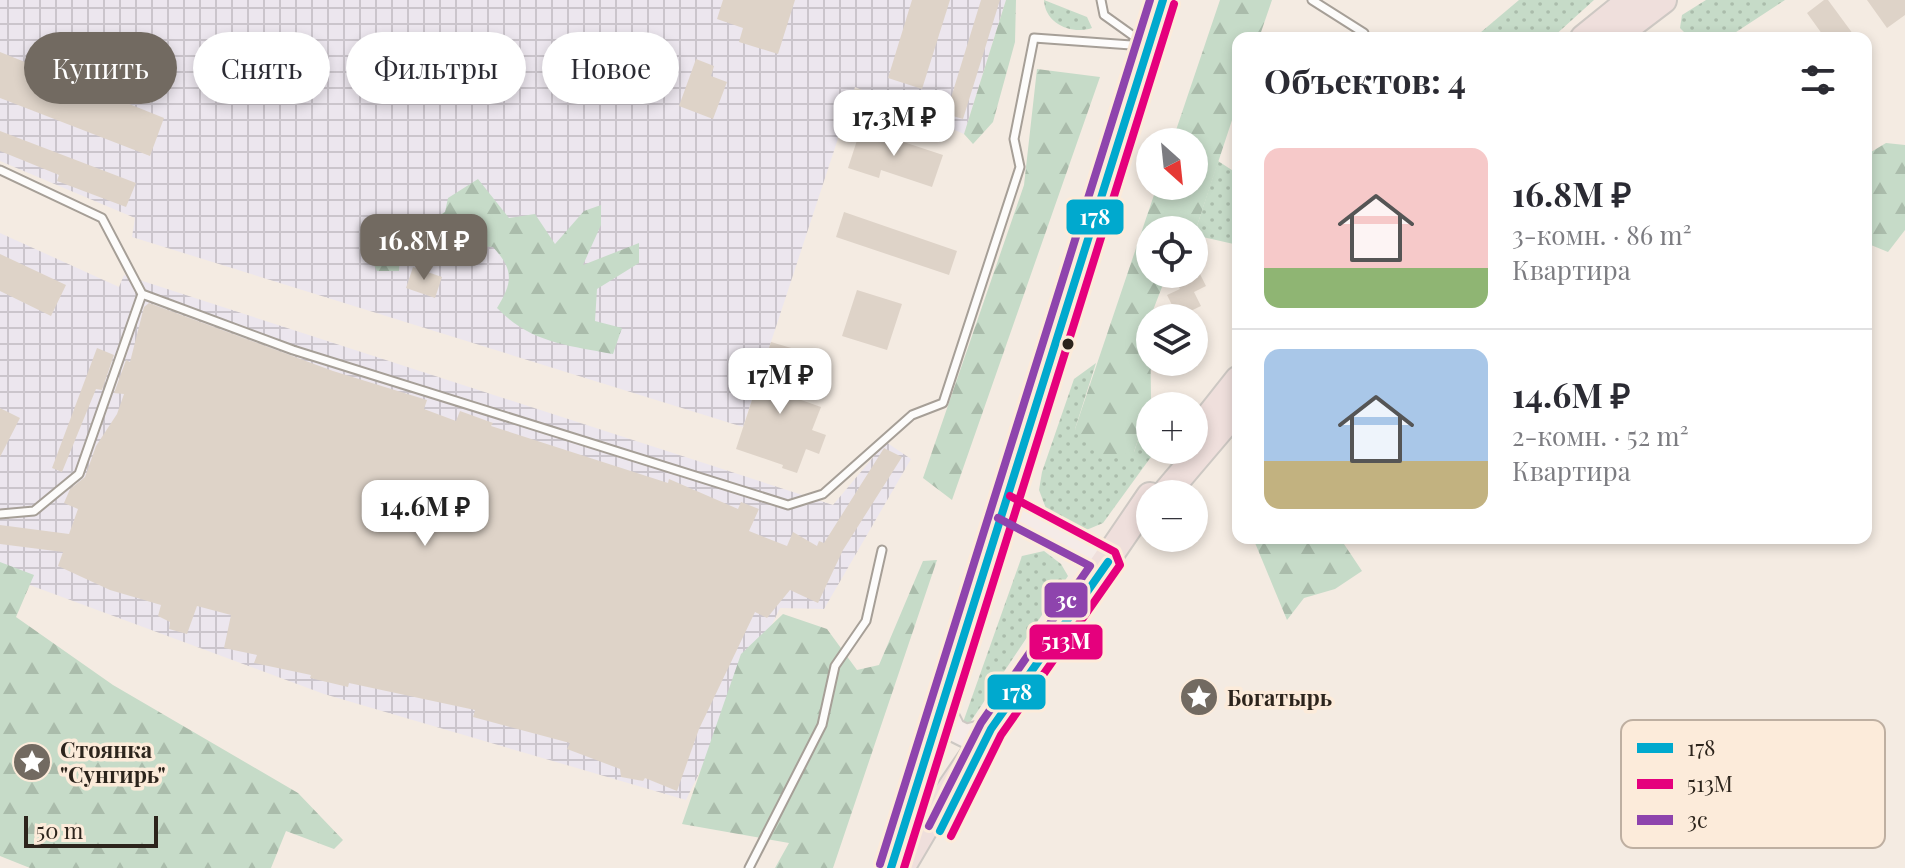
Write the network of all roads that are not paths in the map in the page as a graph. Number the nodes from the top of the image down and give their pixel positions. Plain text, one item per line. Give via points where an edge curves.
1 (1101, 0) edge
2 (1163, 0) edge
3 (1312, 0) edge
4 (1631, 0) edge
5 (1663, 0) edge
6 (1362, 32) edge
7 (1591, 32) edge
8 (1621, 32) edge
9 (1147, 46) junction
10 (0, 170) edge
11 (142, 294) junction
12 (1232, 388) edge
13 (1232, 415) edge
14 (1208, 418) edge
15 (1177, 480) edge
16 (1004, 507) junction
17 (0, 514) edge
18 (1136, 518) edge
19 (1136, 529) edge
20 (882, 550) dead end
21 (1108, 562) junction
22 (941, 704) junction
23 (991, 729) junction
24 (749, 868) edge
25 (891, 868) edge
26 (901, 868) edge
27 (923, 868) edge

1 - 9 lane via 1104,15
2 - 9 main road
3 - 6 lane
4 - 7 highway
5 - 8 highway
9 - 11 lane via 1034,38 1014,139 1020,167 943,403 912,415 823,494 788,505 293,350
9 - 16 main road
10 - 11 lane via 102,218
11 - 17 lane via 79,474 34,511
12 - 14 highway
13 - 15 highway
16 - 21 main road
16 - 22 main road
18 - 21 highway
19 - 21 highway
20 - 24 lane via 866,621 835,666 822,725
21 - 23 highway
22 - 23 main road via 954,730 966,736
22 - 25 main road
23 - 26 highway
23 - 27 highway

